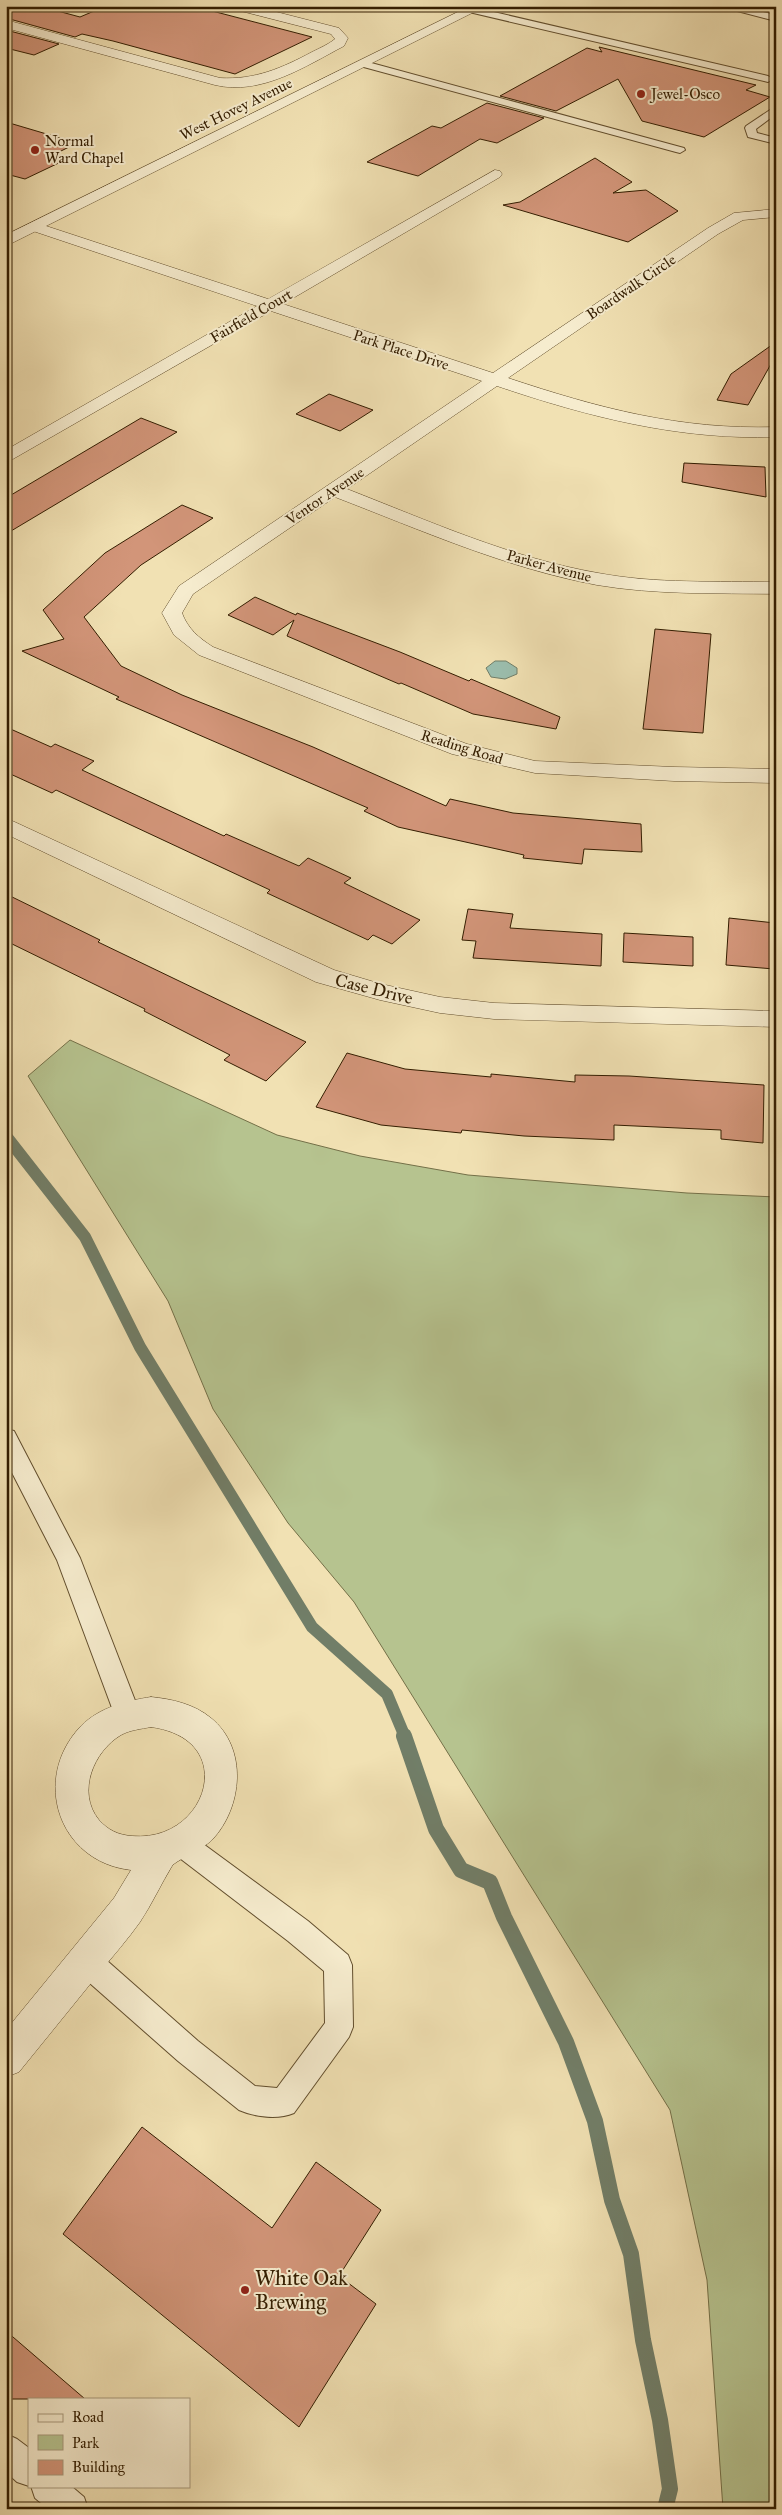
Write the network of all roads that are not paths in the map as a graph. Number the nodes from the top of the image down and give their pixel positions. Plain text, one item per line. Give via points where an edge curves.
1 (723, 6) edge
2 (769, 6) edge
3 (243, 7) edge
4 (476, 8) edge
5 (758, 14) junction
6 (776, 18) edge
7 (6, 24) edge
8 (364, 64) junction
9 (768, 79) dead end
10 (776, 109) edge
11 (776, 141) edge
12 (680, 150) dead end
13 (496, 174) dead end
14 (776, 213) edge
15 (35, 227) junction
16 (6, 242) edge
17 (268, 306) junction
18 (494, 380) junction
19 (776, 432) edge
20 (6, 458) edge
21 (333, 490) junction
22 (776, 588) edge
23 (174, 623) joint
24 (776, 776) edge
25 (6, 825) edge
26 (776, 1018) edge
27 (6, 1438) edge
28 (128, 1716) junction
29 (171, 1848) junction
30 (86, 1960) junction
31 (6, 2059) edge
32 (6, 2450) edge
33 (28, 2469) edge
34 (49, 2488) edge
35 (72, 2509) edge

1 - 5 lane
2 - 5 lane
3 - 7 street via 335,31 342,38 339,43 266,79 238,84 220,82
4 - 8 street, West Hovey Avenue
4 - 9 lane
5 - 6 lane
8 - 12 lane
8 - 15 street, West Hovey Avenue
10 - 11 lane via 750,128 752,135
13 - 17 street, Fairfield Court
14 - 18 street, Boardwalk Circle via 731,220
15 - 16 street, West Hovey Avenue
15 - 17 street, Park Place Drive
17 - 18 street, Park Place Drive
17 - 20 street, Fairfield Court
18 - 19 street, Park Place Drive via 629,421 730,433
18 - 21 street, Ventor Avenue
21 - 22 street, Parker Avenue via 508,556 598,579 642,585
21 - 23 street, Ventor Avenue via 186,590 172,613
23 - 24 street, Reading Road via 189,640 206,651 460,749 535,767
25 - 26 street, Case Drive via 325,976 380,992 494,1010
27 - 28 lane via 68,1558
28 - 29 street via 151,1712 175,1715 196,1725 211,1741 220,1761 222,1784 216,1808 202,1828
28 - 29 street via 105,1727 86,1744 75,1765 70,1789 75,1814 88,1834 109,1849 134,1855
29 - 30 street
29 - 30 lane via 298,1931 338,1965 339,2027 284,2103 249,2100 188,2052
30 - 31 street
32 - 33 lane
34 - 35 lane

